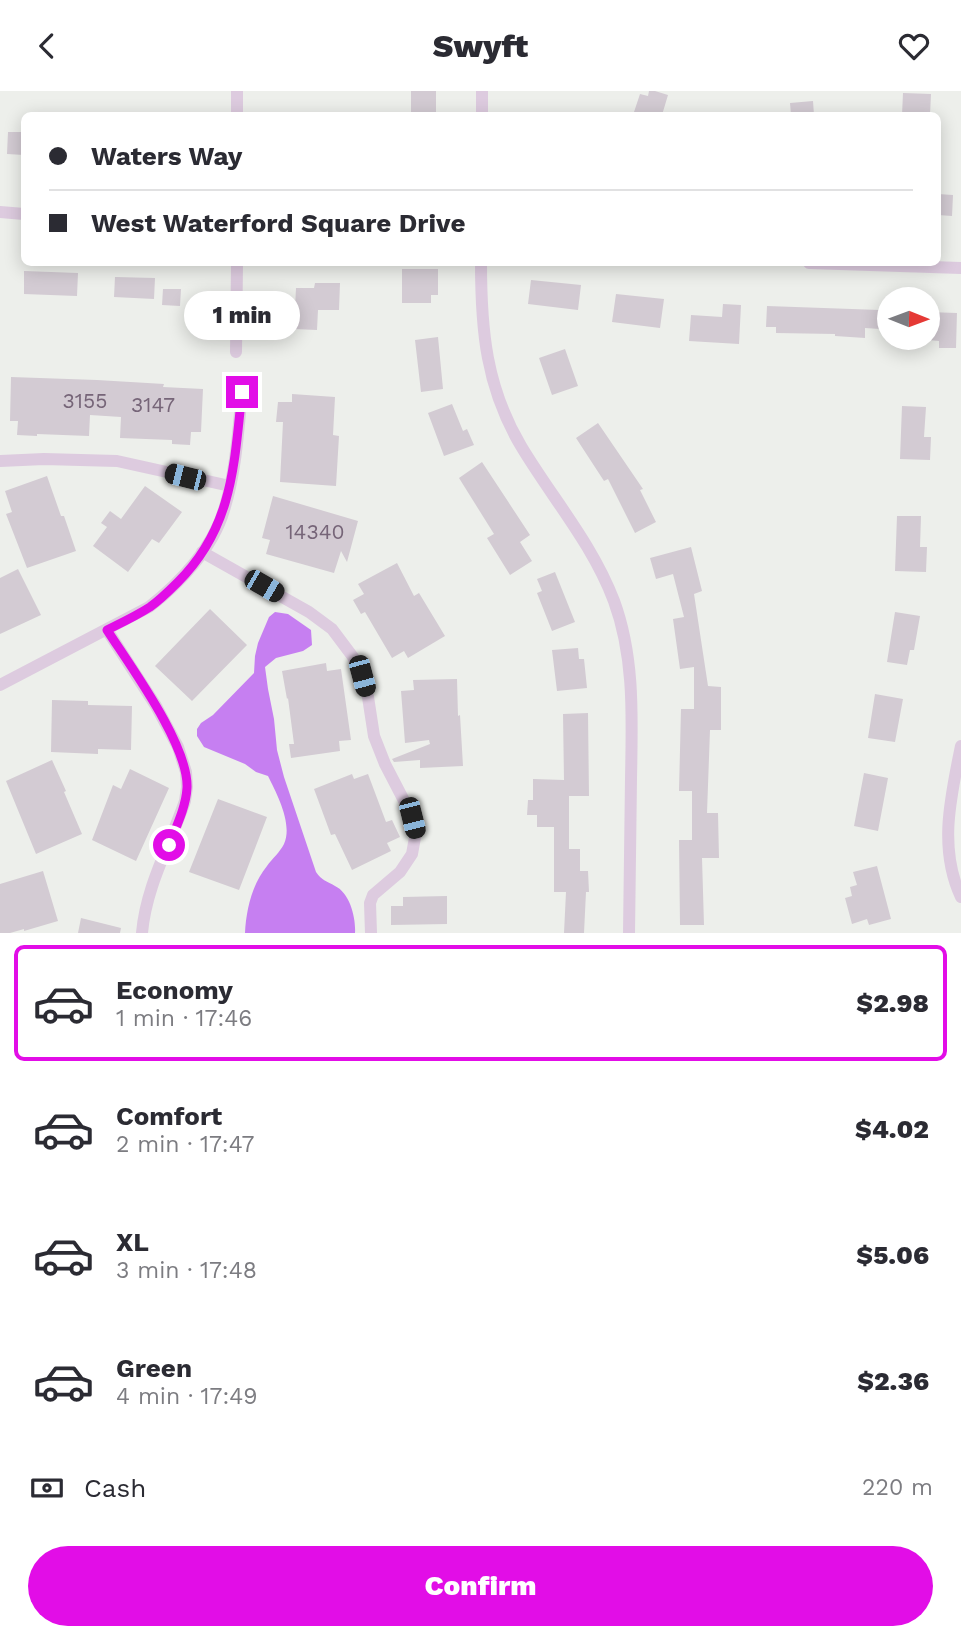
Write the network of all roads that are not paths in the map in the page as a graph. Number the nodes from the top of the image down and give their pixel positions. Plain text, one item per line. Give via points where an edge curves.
1 (237, 91) edge
2 (482, 91) edge
3 (237, 112) edge
4 (482, 112) edge
5 (0, 212) edge
6 (21, 214) edge
7 (237, 266) edge
8 (481, 266) edge
9 (900, 266) edge
10 (961, 268) edge
11 (236, 352) dead end
12 (242, 392) dead end
13 (0, 461) edge
14 (230, 487) junction
15 (202, 552) junction
16 (107, 630) junction
17 (0, 685) edge
18 (961, 746) edge
19 (961, 897) edge
20 (142, 933) edge
21 (371, 933) edge
22 (629, 933) edge

1 - 3 street
2 - 4 street
5 - 6 street
7 - 11 street
8 - 22 street via 483,333 500,401 521,446 601,570 620,620 632,711
9 - 10 street
12 - 14 street
13 - 14 street via 117,461
14 - 15 street via 224,512
15 - 16 street via 163,596
15 - 21 street via 332,629 362,676 374,736 416,832 412,854 400,872 373,895
16 - 17 street
16 - 20 street via 156,706 178,747 187,779 185,801 150,888
18 - 19 street via 947,839

